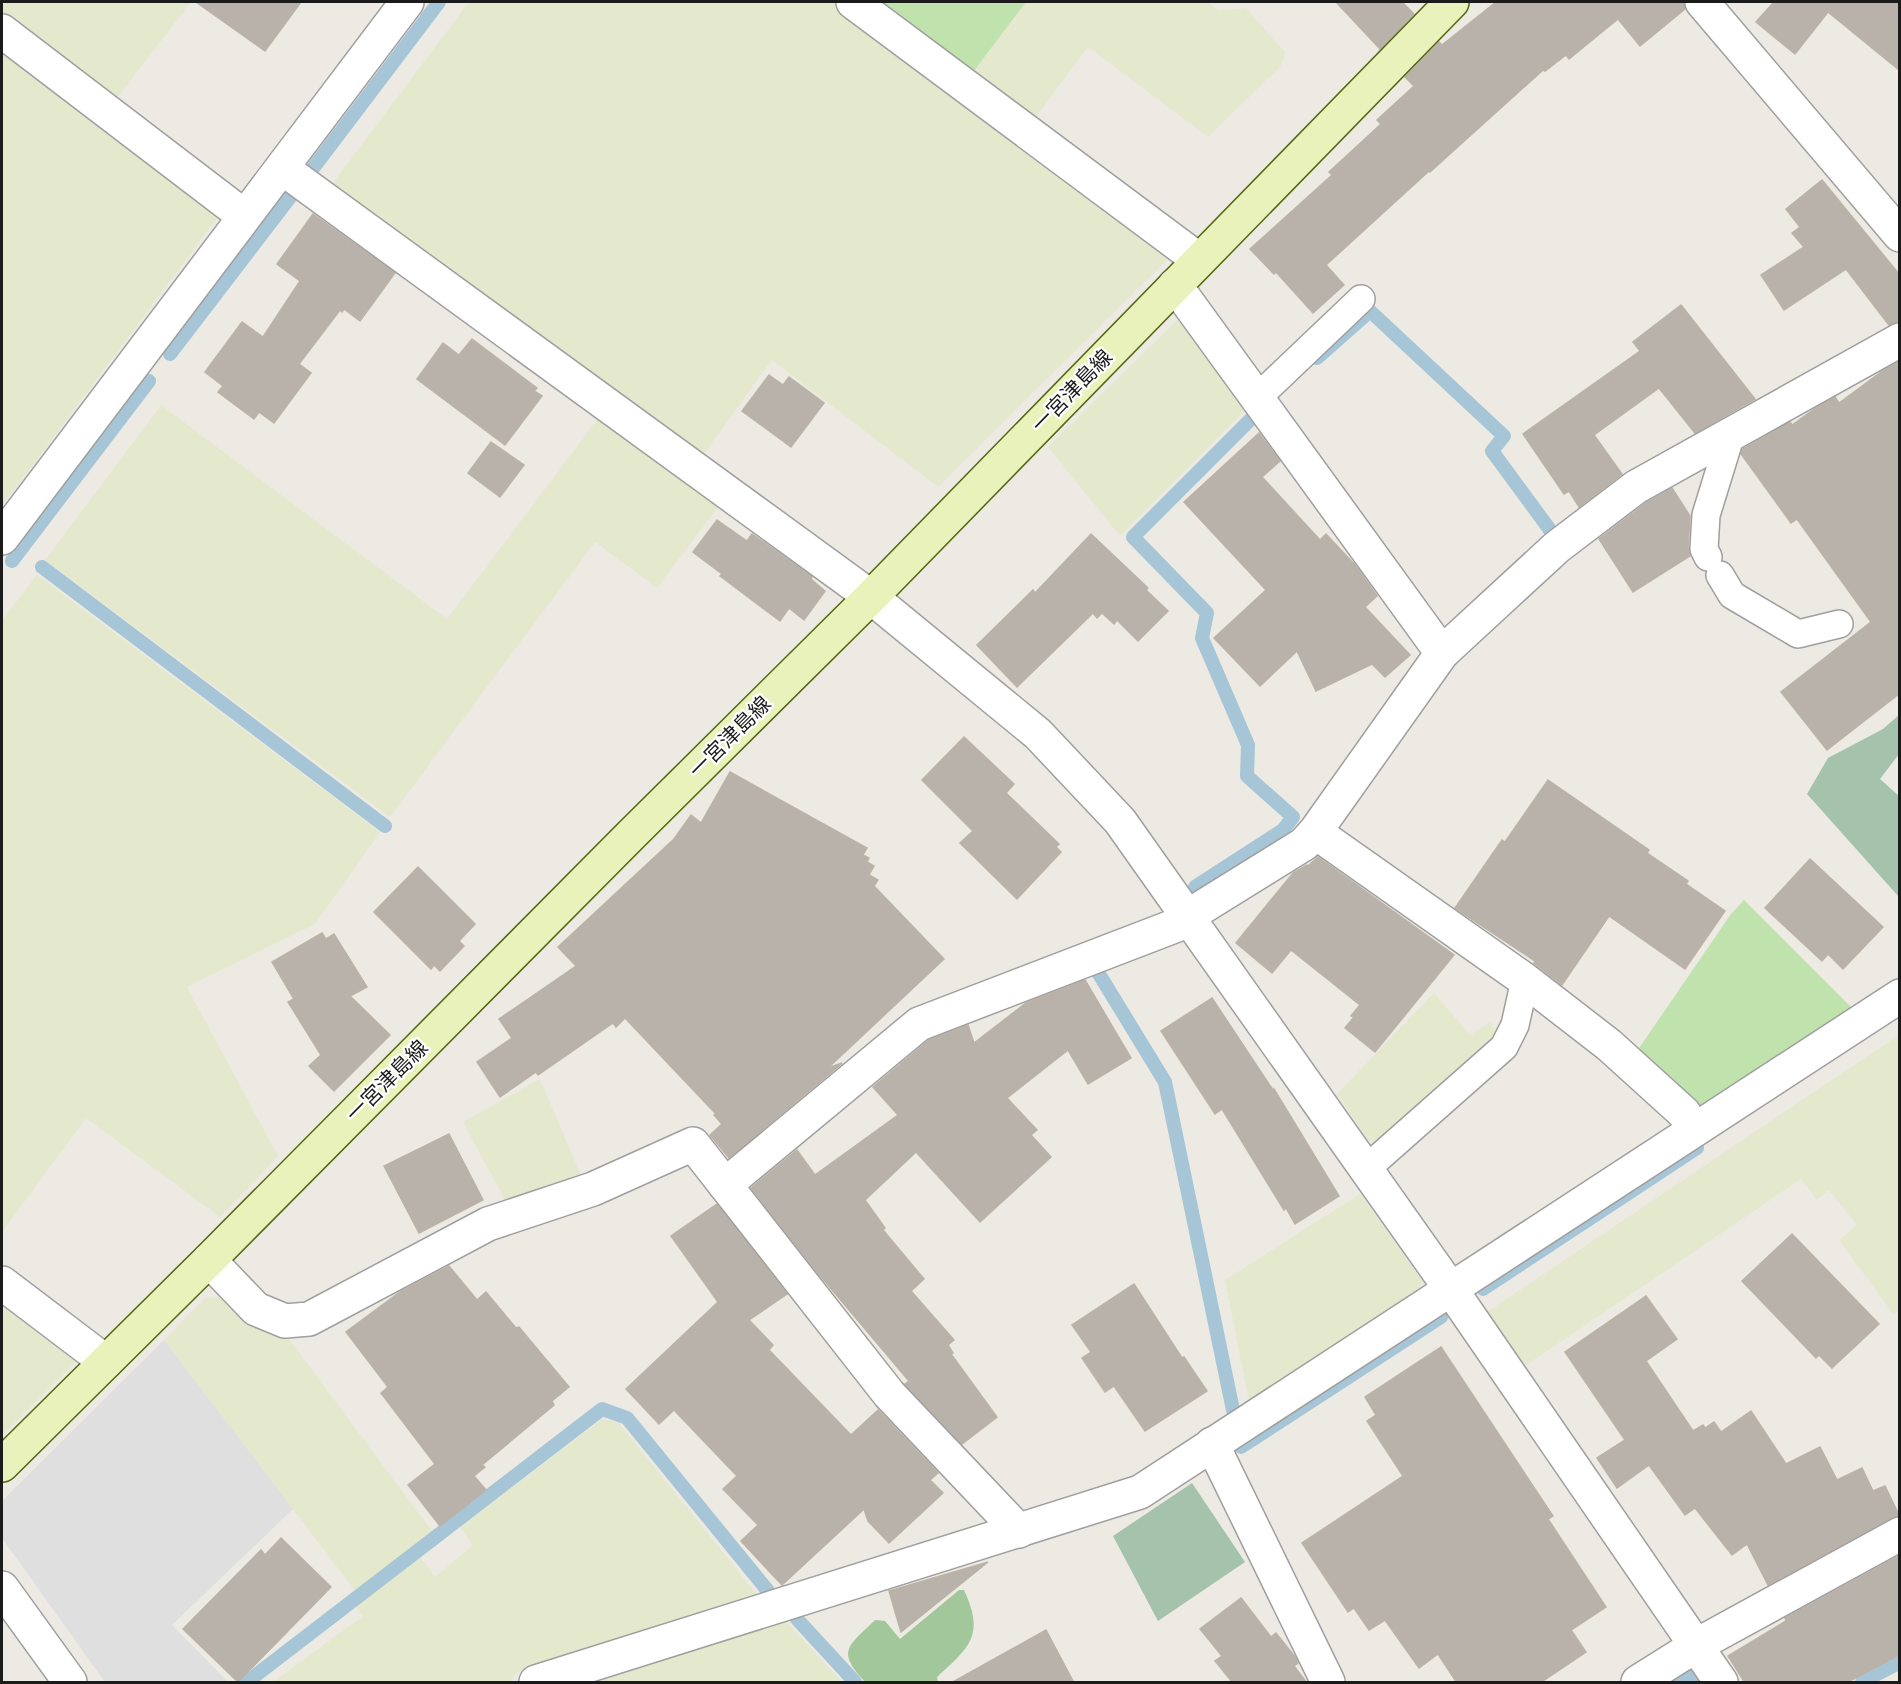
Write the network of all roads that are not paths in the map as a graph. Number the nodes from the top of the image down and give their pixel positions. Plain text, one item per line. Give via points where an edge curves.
1 (407, 2) edge
2 (853, 2) edge
3 (1452, 2) edge
4 (1702, 2) edge
5 (2, 31) edge
6 (282, 168) junction
7 (244, 216) junction
8 (1894, 218) edge
9 (1199, 260) junction
10 (1175, 285) junction
11 (1361, 299) dead end
12 (1899, 340) edge
13 (1257, 398) junction
14 (1731, 434) junction
15 (2, 537) edge
16 (871, 597) junction
17 (1839, 624) dead end
18 (1442, 653) junction
19 (1315, 832) junction
20 (1189, 918) junction
21 (1525, 980) junction
22 (1899, 996) edge
23 (1694, 1130) junction
24 (1366, 1169) junction
25 (725, 1185) junction
26 (209, 1260) junction
27 (2, 1283) edge
28 (1450, 1288) junction
29 (106, 1362) junction
30 (1212, 1444) junction
31 (2, 1465) edge
32 (1019, 1532) junction
33 (1899, 1534) edge
34 (2, 1588) edge
35 (1697, 1645) junction
36 (70, 1683) edge
37 (536, 1683) edge
38 (1328, 1683) edge
39 (1638, 1683) edge
40 (1721, 1683) edge

1 - 6 street
2 - 9 street
3 - 9 main road, 一宮津島線
4 - 8 street
5 - 7 street
6 - 7 street
6 - 16 street
7 - 15 street
9 - 10 main road, 一宮津島線
10 - 13 street
10 - 16 main road, 一宮津島線
11 - 13 lane
12 - 14 street
13 - 18 street
14 - 17 lane via 1706,515 1704,549 1732,595 1798,634
14 - 18 street via 1636,487 1566,540
16 - 20 street via 1038,734 1120,821
16 - 26 main road, 一宮津島線
18 - 19 street
19 - 20 street via 1304,844
19 - 21 street
20 - 24 street
20 - 25 street via 919,1024
21 - 23 street via 1609,1045 1684,1113
21 - 24 lane via 1515,1025 1504,1047
22 - 23 street
23 - 28 street
24 - 28 street
25 - 26 street via 693,1144 593,1189 488,1224 309,1319 285,1321 256,1310
25 - 32 street via 889,1394
26 - 29 main road, 一宮津島線
27 - 29 street
28 - 30 street
28 - 35 street
29 - 31 main road, 一宮津島線
30 - 32 street via 1140,1492
30 - 38 street
32 - 37 street
33 - 35 street
34 - 36 street
35 - 39 street
35 - 40 street

